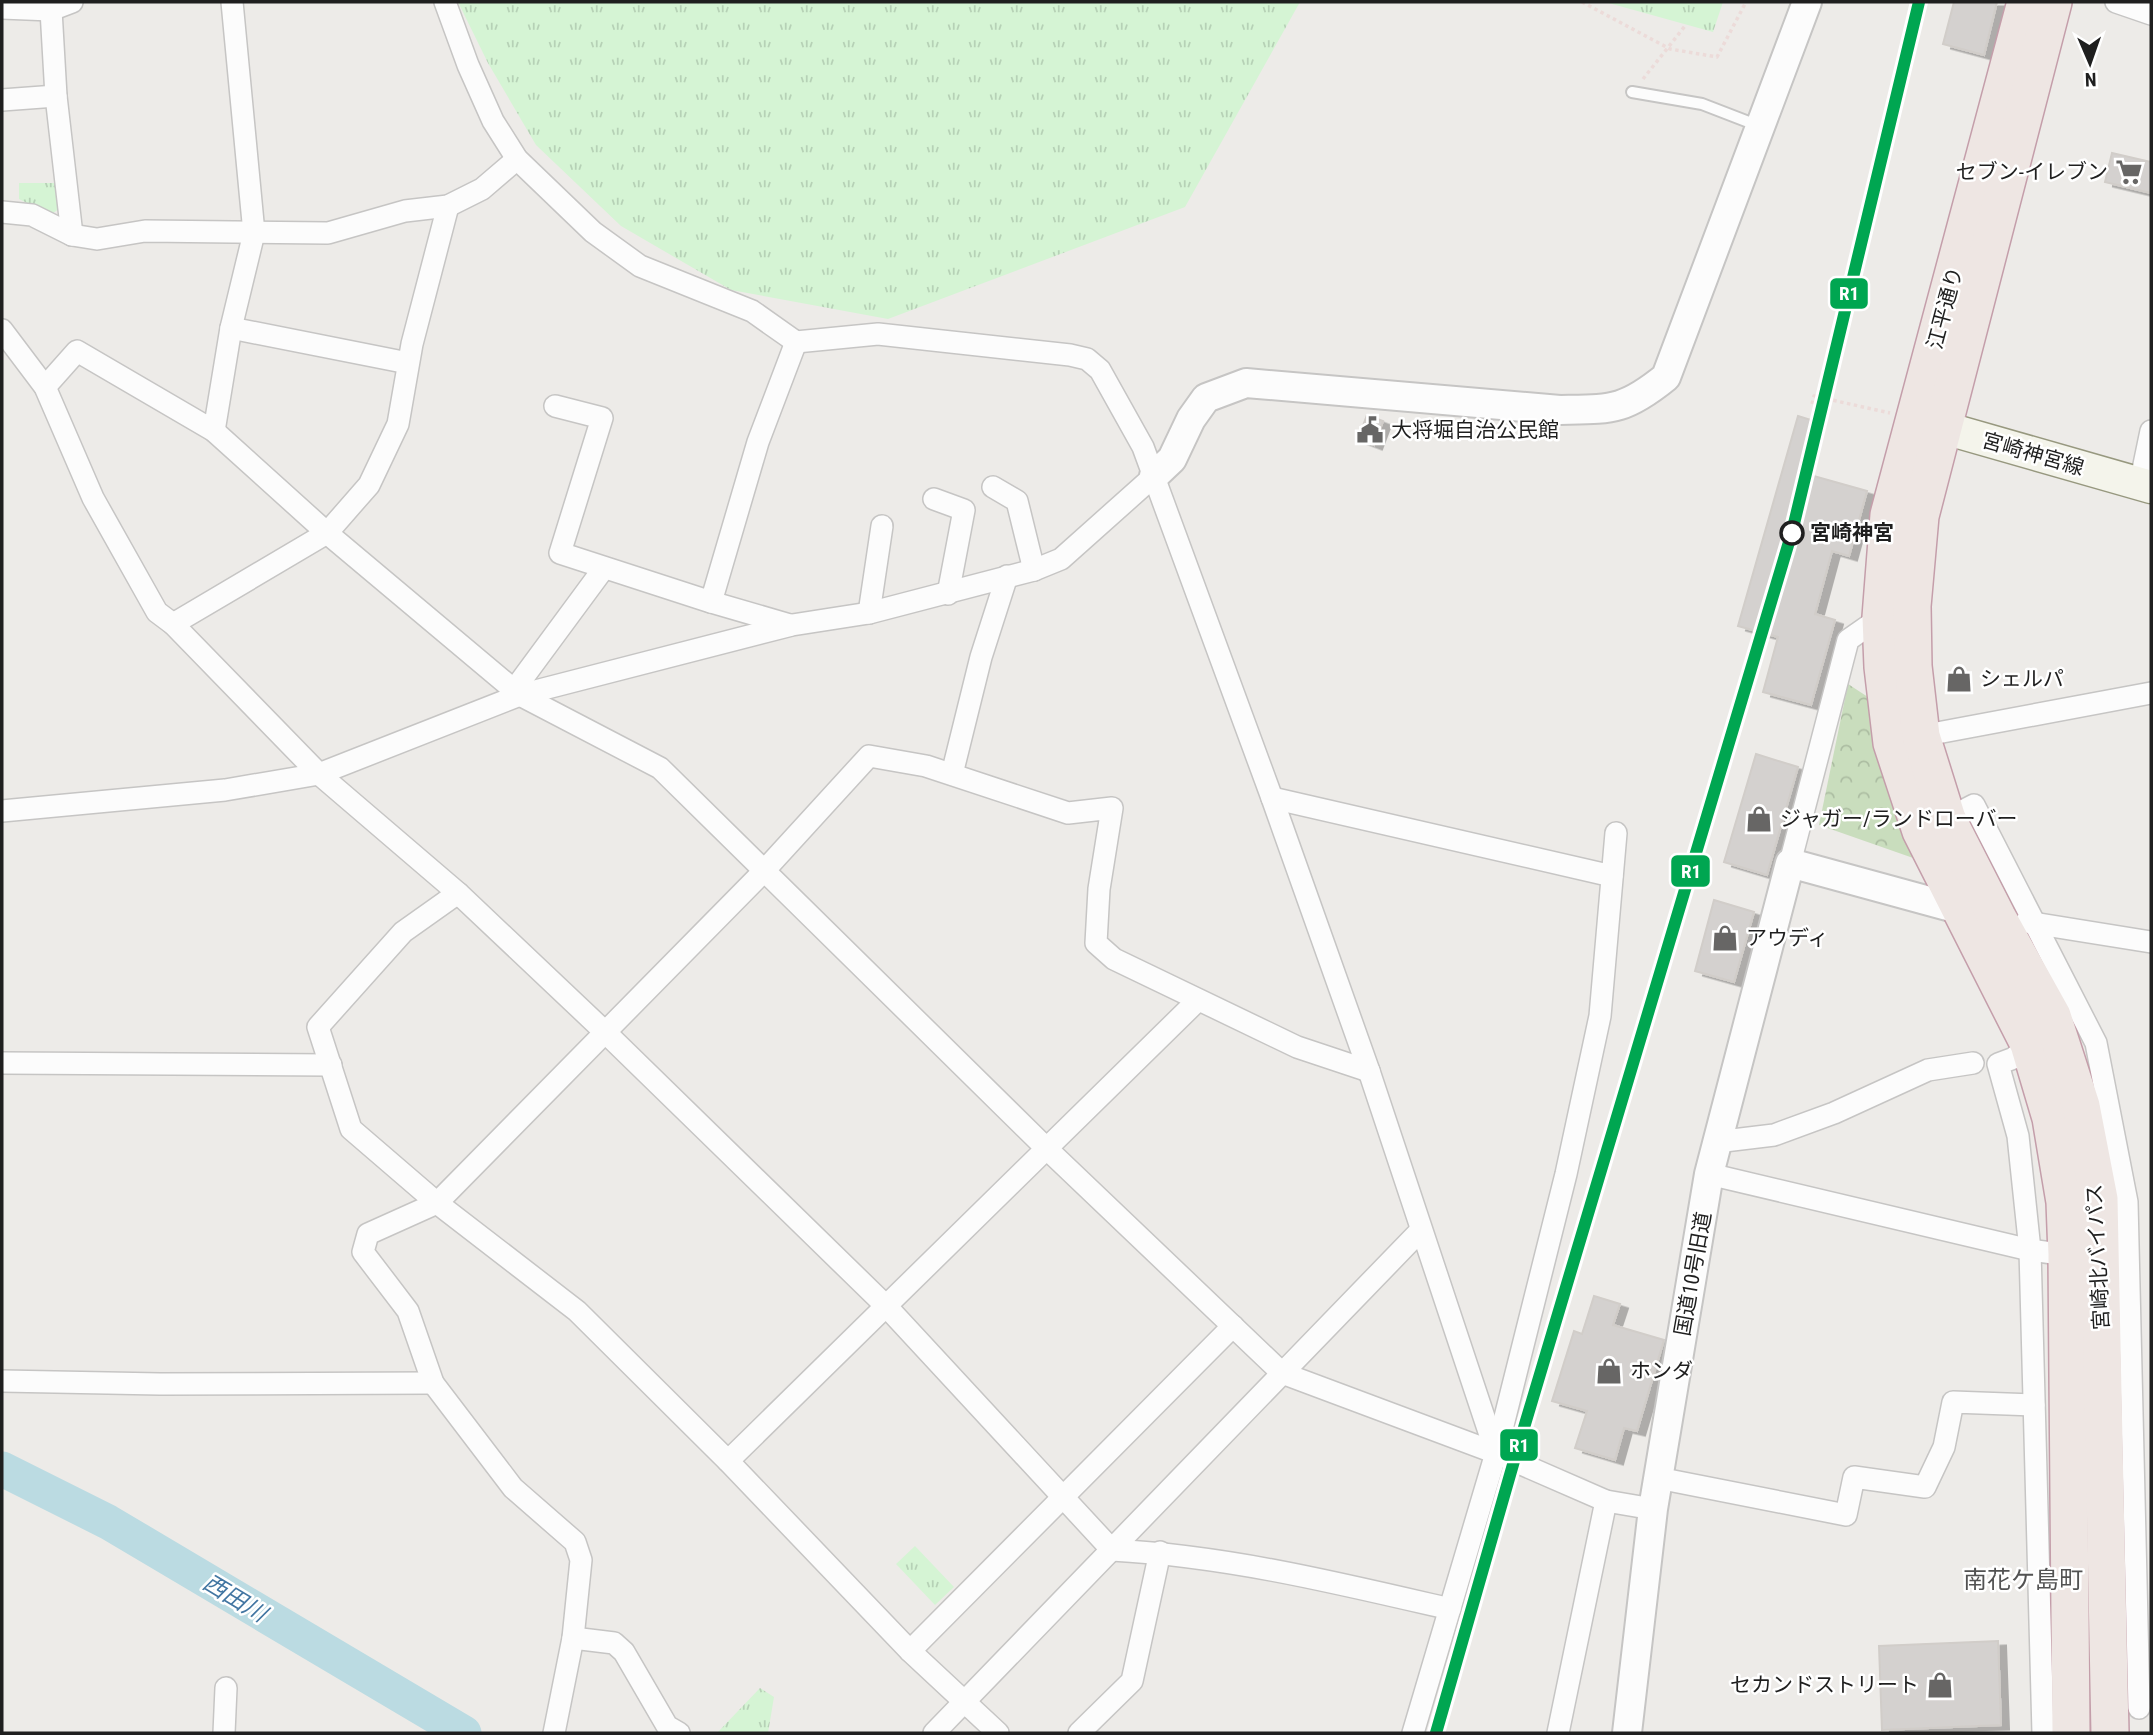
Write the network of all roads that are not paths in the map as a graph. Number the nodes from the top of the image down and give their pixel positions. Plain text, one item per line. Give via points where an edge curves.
1 (72, 2) edge
2 (232, 2) edge
3 (445, 2) edge
4 (1807, 2) edge
5 (2026, 2) edge
6 (2053, 2) edge
7 (2116, 2) edge
8 (2, 8) edge
9 (51, 10) junction
10 (2151, 14) edge
11 (1632, 92) road end
12 (56, 96) junction
13 (2, 100) edge
14 (1759, 126) junction
15 (517, 159) junction
16 (448, 206) junction
17 (2, 212) edge
18 (254, 233) junction
19 (72, 235) junction
20 (231, 328) junction
21 (2, 330) edge
22 (796, 342) junction
23 (408, 363) junction
24 (45, 387) junction
25 (555, 406) dead end
26 (1930, 424) junction
27 (214, 431) junction
28 (2151, 431) edge
29 (1154, 476) junction
30 (2145, 485) edge
31 (993, 488) dead end
32 (934, 499) dead end
33 (882, 526) dead end
34 (327, 533) junction
35 (604, 568) junction
36 (1034, 570) junction
37 (1007, 576) junction
38 (948, 594) junction
39 (711, 602) junction
40 (1896, 612) junction
41 (869, 613) junction
42 (173, 624) junction
43 (792, 625) junction
44 (517, 692) junction
45 (2151, 693) edge
46 (1922, 736) junction
47 (319, 774) junction
48 (952, 775) junction
49 (1272, 797) junction
50 (2, 811) edge
51 (1947, 819) junction
52 (1616, 833) dead end
53 (1790, 863) junction
54 (763, 872) junction
55 (1612, 876) junction
56 (458, 893) junction
57 (1959, 911) junction
58 (1997, 917) junction
59 (2037, 924) junction
60 (2151, 942) edge
61 (1198, 1000) junction
62 (605, 1032) junction
63 (2028, 1044) junction
64 (2, 1063) edge
65 (1973, 1063) dead end
66 (331, 1065) junction
67 (1369, 1071) junction
68 (1716, 1142) junction
69 (1045, 1147) junction
70 (1709, 1174) junction
71 (438, 1203) junction
72 (1420, 1231) junction
73 (2030, 1250) junction
74 (2067, 1255) junction
75 (887, 1307) junction
76 (1233, 1326) junction
77 (1282, 1373) junction
78 (2, 1381) edge
79 (433, 1383) junction
80 (2034, 1405) junction
81 (1496, 1453) junction
82 (728, 1461) junction
83 (1658, 1478) junction
84 (1062, 1497) junction
85 (1605, 1501) junction
86 (1653, 1509) junction
87 (1112, 1550) junction
88 (1160, 1552) junction
89 (1450, 1609) junction
90 (573, 1638) junction
91 (910, 1651) junction
92 (226, 1688) dead end
93 (964, 1702) junction
94 (2126, 1718) edge
95 (223, 1733) edge
96 (554, 1733) edge
97 (679, 1733) edge
98 (934, 1733) edge
99 (998, 1733) edge
100 (1079, 1733) edge
101 (1413, 1733) edge
102 (1558, 1733) edge
103 (1627, 1733) edge
104 (2043, 1733) edge
105 (2071, 1733) edge

1 - 9 street
2 - 18 street
3 - 15 street via 493,121
4 - 14 street
5 - 26 highway, 江平通り
6 - 26 highway, 江平通り
7 - 10 street
8 - 9 street
9 - 12 street
11 - 14 lane via 1702,104
12 - 13 street
12 - 19 street
14 - 29 street via 1666,377 1631,404 1610,410 1560,410 1246,383 1206,398 1172,459
15 - 16 street via 482,189
15 - 22 street via 593,232 640,266 752,311
16 - 18 street via 405,211 328,233
16 - 23 street
17 - 19 street via 32,215
18 - 19 street via 145,231 97,239
18 - 20 street
20 - 23 street
20 - 27 street
21 - 24 street
22 - 29 street via 878,334 1087,359 1100,370 1129,418
22 - 39 street via 758,442
23 - 34 street via 398,424 369,485
24 - 27 street via 77,351
24 - 42 street via 93,498 157,612
25 - 35 street via 601,418 560,553
26 - 30 main road, 宮崎神宮線
26 - 40 highway, 江平通り via 1889,515
27 - 34 street
28 - 30 street
29 - 36 street via 1061,559
29 - 49 street
31 - 36 street via 1017,500
32 - 38 street via 964,510
33 - 41 street
34 - 42 street
34 - 44 street
35 - 39 street
35 - 44 street
36 - 37 street
37 - 38 street
37 - 48 street
38 - 41 street
39 - 43 street
40 - 46 highway, 宮崎北バイパス via 1913,666
40 - 53 street via 1848,640
40 - 57 highway, 宮崎北バイパス via 1883,667 1892,743 1921,831
41 - 43 street
42 - 47 street
43 - 44 street
44 - 47 street
44 - 54 street via 660,768
45 - 46 street
46 - 51 highway, 宮崎北バイパス
47 - 50 street via 225,790
47 - 56 street
48 - 54 street via 869,756
48 - 61 street via 1068,813 1112,808 1096,943 1114,959
49 - 55 street
49 - 67 street
51 - 58 highway, 宮崎北バイパス
51 - 59 street via 1974,805
52 - 55 street
53 - 57 street
53 - 68 street, 国道10号旧道
54 - 62 street
54 - 69 street
55 - 81 street via 1600,1016 1566,1174
56 - 62 street
56 - 66 street via 403,932 318,1027
57 - 58 street
57 - 63 highway, 宮崎北バイパス
58 - 59 street
58 - 94 highway, 宮崎北バイパス via 2052,1016 2081,1106 2099,1199
59 - 60 street
59 - 94 street via 2096,1043 2127,1202
61 - 67 street via 1297,1047
61 - 69 street
62 - 71 street
62 - 75 street
63 - 73 street via 2014,1058 1998,1064 2018,1136
63 - 74 highway, 宮崎北バイパス via 2051,1118 2065,1202
64 - 66 street
65 - 68 street via 1928,1070 1835,1114 1774,1135
66 - 71 street via 351,1129
67 - 72 street
68 - 70 street, 国道10号旧道
69 - 75 street
69 - 76 street
70 - 73 street
70 - 83 street, 国道10号旧道
71 - 79 street via 368,1234 363,1252 408,1311
71 - 82 street via 577,1311
72 - 77 street
72 - 81 street
73 - 74 street
73 - 80 street
74 - 105 highway, 宮崎北バイパス
75 - 82 street
75 - 84 street
76 - 77 street
76 - 84 street
77 - 81 street
77 - 87 street
78 - 79 street
79 - 90 street via 513,1488 575,1542 581,1560
80 - 83 street via 1953,1402 1944,1447 1925,1487 1854,1476 1846,1515
80 - 104 street
81 - 85 street
81 - 89 street
82 - 91 street
83 - 86 street, 国道10号旧道
84 - 87 street
84 - 91 street
85 - 86 street
85 - 102 street
86 - 103 street, 国道10号旧道
87 - 88 street
87 - 93 street
88 - 89 street via 1264,1566
88 - 100 street via 1132,1681
89 - 101 street
90 - 96 street
90 - 97 street via 614,1643 624,1652 667,1726
91 - 93 street
92 - 95 street
93 - 98 street
93 - 99 street

